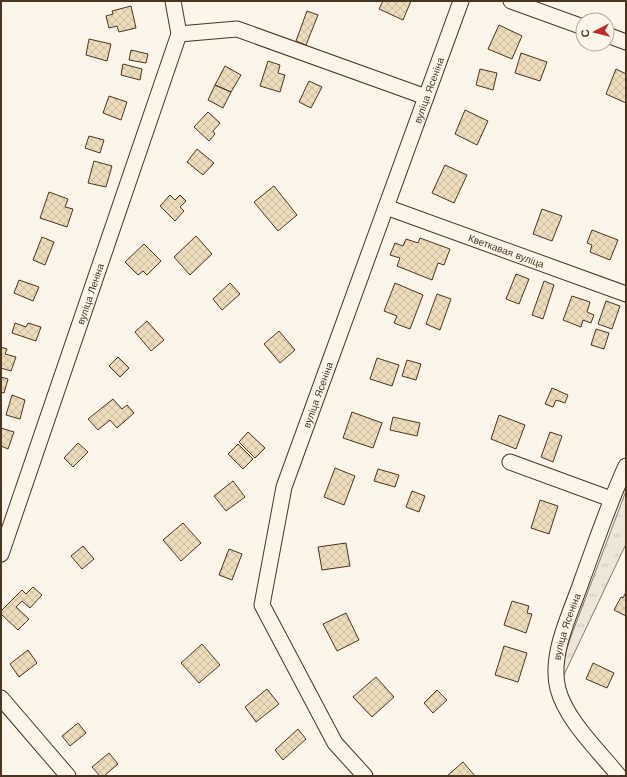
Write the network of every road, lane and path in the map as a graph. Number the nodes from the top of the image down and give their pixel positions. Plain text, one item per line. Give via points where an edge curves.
1 (173, 1) edge
2 (461, 1) edge
3 (511, 1) edge
4 (575, 23) edge
5 (179, 34) junction
6 (615, 38) edge
7 (626, 42) edge
8 (426, 97) junction
9 (386, 207) junction
10 (626, 294) edge
11 (510, 462) dead end
12 (626, 466) edge
13 (610, 499) junction
14 (1, 554) edge
15 (1, 698) edge
16 (68, 776) edge
17 (365, 776) edge
18 (619, 776) edge

1 - 5 street
2 - 8 street, вуліца Ясеніна
3 - 4 street
5 - 8 street via 237,29
5 - 14 street, вуліца Леніна
6 - 7 street
8 - 9 street, вуліца Ясеніна
9 - 10 street, Кветкавая вуліца
9 - 17 street, вуліца Ясеніна via 284,487 262,605 335,743
11 - 13 street
12 - 13 street, вуліца Ясеніна
13 - 18 street, вуліца Ясеніна via 562,639 556,673 558,689 571,717
15 - 16 street

